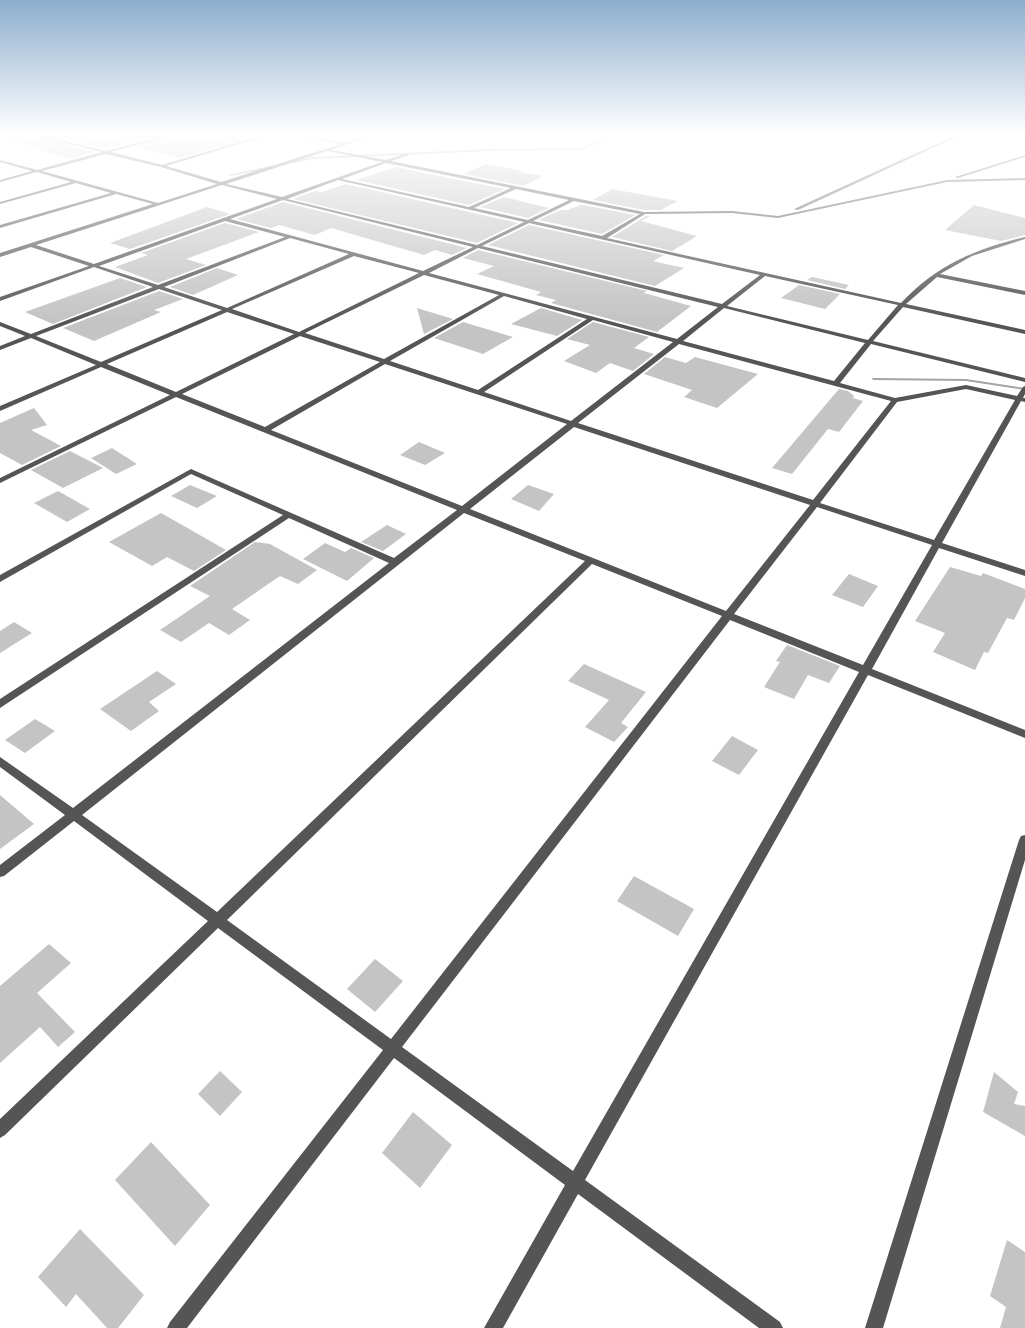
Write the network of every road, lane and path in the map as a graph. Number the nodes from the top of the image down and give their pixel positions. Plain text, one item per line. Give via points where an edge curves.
1 (25, 196) edge
2 (102, 196) edge
3 (130, 196) edge
4 (184, 196) edge
5 (274, 196) edge
6 (289, 196) edge
7 (415, 196) edge
8 (496, 196) edge
9 (559, 196) edge
10 (824, 196) edge
11 (877, 196) edge
12 (283, 198) junction
13 (574, 199) junction
14 (0, 203) edge
15 (159, 204) junction
16 (470, 208) junction
17 (644, 213) junction
18 (778, 217) junction
19 (224, 219) junction
20 (528, 221) junction
21 (0, 227) edge
22 (289, 236) junction
23 (603, 238) junction
24 (1025, 238) edge
25 (31, 246) junction
26 (478, 246) junction
27 (354, 254) junction
28 (0, 256) edge
29 (93, 266) junction
30 (423, 273) junction
31 (764, 274) junction
32 (936, 275) junction
33 (158, 287) junction
34 (1025, 293) edge
35 (504, 294) junction
36 (0, 299) edge
37 (902, 304) junction
38 (723, 306) junction
39 (226, 310) junction
40 (592, 318) junction
41 (0, 324) edge
42 (1025, 332) edge
43 (299, 334) junction
44 (31, 336) junction
45 (678, 341) junction
46 (870, 342) junction
47 (0, 348) edge
48 (384, 362) junction
49 (102, 364) junction
50 (1025, 380) edge
51 (836, 384) junction
52 (479, 393) junction
53 (176, 394) junction
54 (1023, 395) edge
55 (895, 400) junction
56 (0, 409) edge
57 (573, 424) junction
58 (265, 430) junction
59 (0, 481) edge
60 (814, 504) junction
61 (464, 508) junction
62 (288, 515) junction
63 (938, 544) junction
64 (591, 560) junction
65 (396, 562) junction
66 (1025, 573) edge
67 (0, 579) edge
68 (728, 615) junction
69 (866, 670) junction
70 (0, 704) edge
71 (1025, 734) edge
72 (0, 761) edge
73 (74, 814) junction
74 (1025, 840) edge
75 (0, 872) edge
76 (218, 920) junction
77 (393, 1048) junction
78 (0, 1130) edge
79 (575, 1182) junction
80 (176, 1328) edge
81 (493, 1328) edge
82 (774, 1328) edge
83 (874, 1328) edge

1 - 14 street
2 - 21 street
3 - 15 street
4 - 15 street
5 - 12 street
6 - 12 street
7 - 16 street
8 - 16 street
9 - 13 street
10 - 18 street
11 - 18 street
12 - 19 street
12 - 26 street
13 - 17 street
13 - 20 street
15 - 25 street
16 - 20 street
17 - 18 street via 732,212
17 - 23 street
19 - 22 street
19 - 29 street
20 - 23 street
20 - 26 street
22 - 27 street
22 - 33 street
23 - 31 street
24 - 32 street via 963,258
25 - 28 street
25 - 29 street
26 - 30 street
26 - 38 street
27 - 30 street
27 - 39 street
29 - 33 street
29 - 36 street
30 - 35 street
30 - 43 street
31 - 37 street
31 - 38 street
32 - 34 street
32 - 37 street
33 - 39 street
33 - 44 street
35 - 40 street
35 - 48 street
37 - 42 street
37 - 46 street
38 - 45 street
38 - 46 street
39 - 43 street
39 - 49 street
40 - 45 street
40 - 52 street
41 - 44 street
43 - 48 street
43 - 53 street
44 - 47 street
44 - 49 street
45 - 51 street
45 - 57 street
46 - 50 street
46 - 51 street
48 - 52 street
48 - 58 street
49 - 53 street
49 - 56 street
51 - 55 street
52 - 57 street
53 - 58 street
53 - 59 street
54 - 55 street via 966,387
54 - 63 street
55 - 60 street
57 - 60 street
57 - 61 street
58 - 61 street
60 - 63 street
60 - 68 street
61 - 64 street
61 - 65 street
62 - 65 street
62 - 67 street via 191,471
62 - 70 street
63 - 66 street
63 - 69 street
64 - 68 street
64 - 76 street
65 - 73 street
68 - 69 street
68 - 77 street
69 - 71 street
69 - 79 street
72 - 73 street
73 - 75 street
73 - 76 street
74 - 83 street
76 - 77 street
76 - 78 street
77 - 79 street
77 - 80 street
79 - 81 street
79 - 82 street

